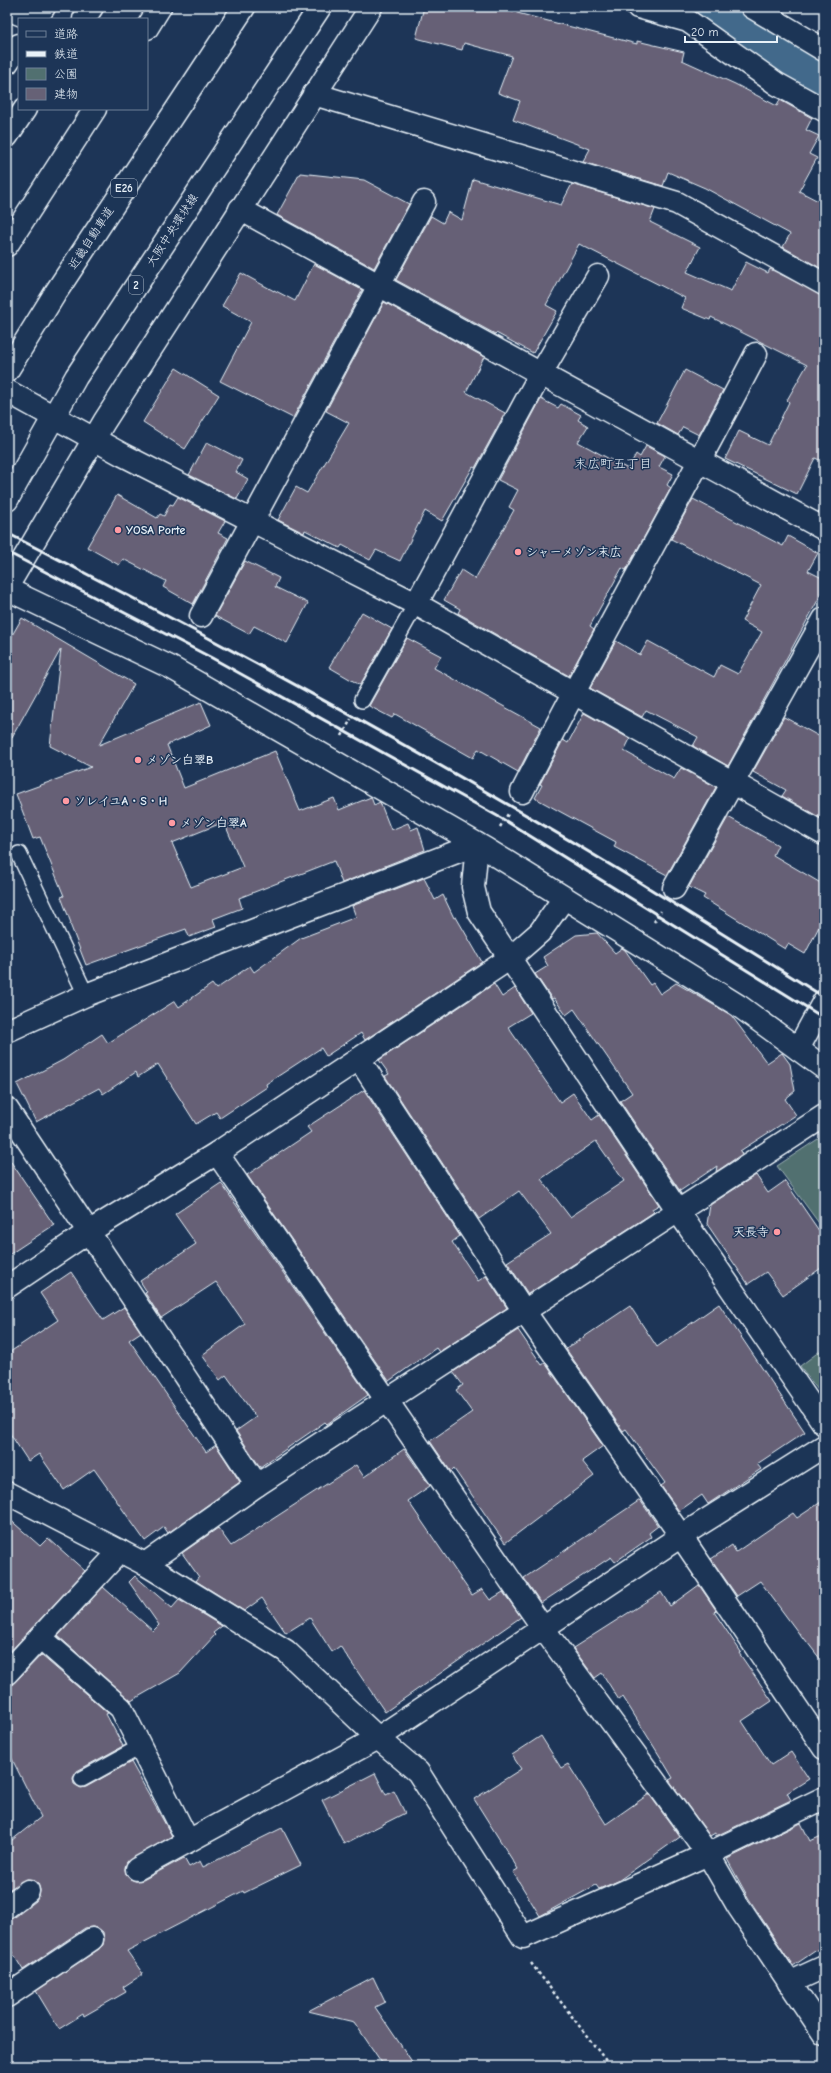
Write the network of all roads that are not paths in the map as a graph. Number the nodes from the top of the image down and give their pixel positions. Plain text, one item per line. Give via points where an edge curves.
1 (44, 7) edge
2 (92, 7) edge
3 (160, 7) edge
4 (244, 7) edge
5 (320, 7) edge
6 (371, 7) edge
7 (638, 7) edge
8 (752, 7) edge
9 (7, 9) edge
10 (30, 18) edge
11 (37, 18) edge
12 (85, 18) edge
13 (148, 26) edge
14 (18, 46) edge
15 (824, 50) edge
16 (7, 63) edge
17 (314, 94) junction
18 (24, 110) edge
19 (94, 110) edge
20 (824, 110) edge
21 (7, 136) edge
22 (424, 202) dead end
23 (240, 209) junction
24 (7, 245) edge
25 (598, 276) dead end
26 (824, 284) edge
27 (379, 286) junction
28 (756, 354) dead end
29 (7, 371) edge
30 (540, 375) junction
31 (7, 391) edge
32 (55, 417) junction
33 (94, 438) junction
34 (700, 463) junction
35 (7, 500) edge
36 (252, 519) junction
37 (824, 529) edge
38 (7, 588) edge
39 (416, 604) junction
40 (201, 616) dead end
41 (824, 619) edge
42 (572, 693) junction
43 (362, 700) dead end
44 (732, 782) junction
45 (522, 792) dead end
46 (824, 834) edge
47 (477, 844) junction
48 (19, 854) dead end
49 (674, 888) dead end
50 (564, 898) junction
51 (509, 959) junction
52 (86, 995) junction
53 (824, 1001) edge
54 (7, 1031) edge
55 (798, 1049) junction
56 (359, 1058) junction
57 (824, 1068) edge
58 (7, 1109) edge
59 (824, 1116) edge
60 (217, 1153) junction
61 (678, 1211) junction
62 (90, 1231) junction
63 (7, 1287) edge
64 (524, 1311) junction
65 (386, 1401) junction
66 (824, 1424) edge
67 (824, 1446) edge
68 (258, 1485) junction
69 (7, 1493) edge
70 (681, 1536) junction
71 (120, 1551) junction
72 (145, 1564) junction
73 (543, 1628) junction
74 (40, 1637) junction
75 (7, 1673) edge
76 (378, 1738) junction
77 (140, 1747) junction
78 (824, 1748) edge
79 (82, 1779) dead end
80 (824, 1798) edge
81 (188, 1841) junction
82 (708, 1854) junction
83 (137, 1869) dead end
84 (28, 1891) dead end
85 (7, 1908) edge
86 (92, 1939) dead end
87 (824, 1967) edge
88 (789, 1983) junction
89 (7, 1996) edge
90 (824, 2034) edge

1 - 11 main road
2 - 12 main road
3 - 13 main road
4 - 29 main road, 近畿自動車道 / E26 via 56,292
5 - 32 main road, 大阪中央環状線 / 2 via 76,377
6 - 17 main road
7 - 20 main road via 688,21 777,84
8 - 15 main road
9 - 10 main road
14 - 16 main road
17 - 23 main road
17 - 26 main road via 677,203
18 - 21 main road
19 - 24 main road
22 - 27 main road
23 - 27 main road
23 - 33 main road
25 - 30 main road
27 - 30 main road
27 - 36 main road
28 - 34 main road
30 - 34 main road
30 - 39 main road
31 - 32 main road
32 - 33 main road
32 - 35 main road, 大阪中央環状線 / 2
33 - 36 main road
33 - 38 main road
34 - 37 main road
34 - 42 main road
36 - 39 main road
36 - 40 main road
38 - 47 main road via 166,664
39 - 42 main road
39 - 43 lane
41 - 44 main road
42 - 44 main road
42 - 45 main road
44 - 46 main road
44 - 49 main road
47 - 50 main road
47 - 51 main road via 473,887 479,912
47 - 52 main road
48 - 52 lane
50 - 51 main road via 540,932
50 - 55 main road via 739,1006
51 - 56 main road
51 - 61 main road
52 - 54 main road
53 - 55 main road
55 - 57 main road
56 - 60 main road
56 - 64 main road
58 - 62 main road
59 - 61 main road
60 - 62 main road
60 - 65 main road
61 - 64 main road
61 - 66 main road
62 - 63 main road
62 - 68 main road
64 - 65 main road
64 - 70 main road
65 - 68 main road
65 - 73 main road
67 - 70 main road
68 - 72 main road
69 - 71 main road
70 - 73 main road
70 - 78 main road
71 - 72 main road
71 - 74 main road
72 - 76 main road via 286,1651
73 - 76 main road
73 - 82 main road
74 - 75 main road
74 - 77 main road via 121,1708
76 - 81 main road
76 - 82 main road via 418,1772 523,1937
77 - 79 lane
77 - 81 main road
80 - 82 main road
81 - 83 main road
82 - 88 main road via 738,1906
84 - 85 main road
86 - 89 main road
87 - 88 main road
88 - 90 main road

